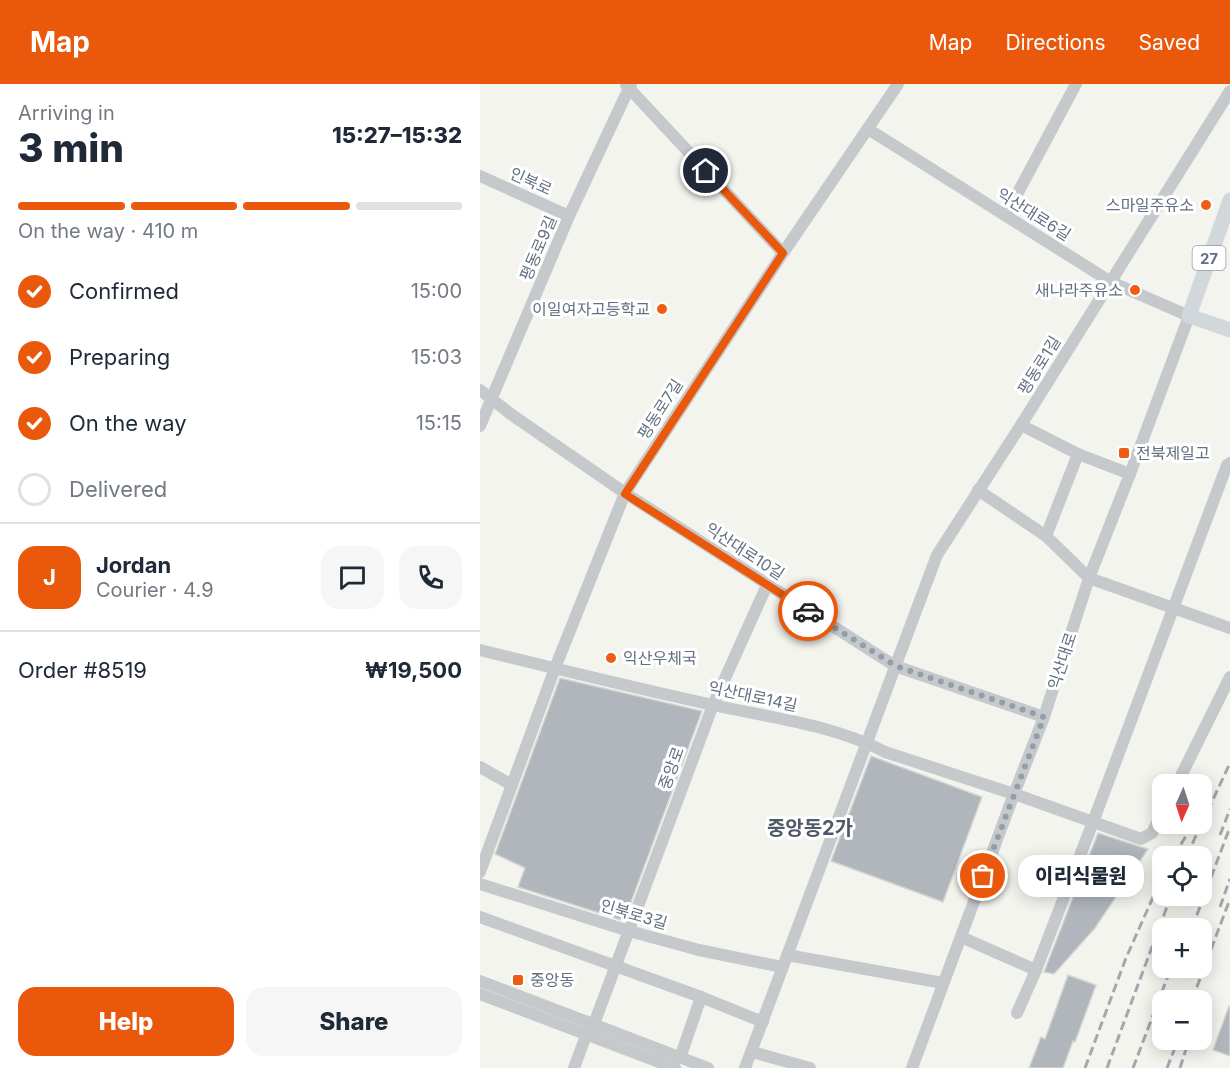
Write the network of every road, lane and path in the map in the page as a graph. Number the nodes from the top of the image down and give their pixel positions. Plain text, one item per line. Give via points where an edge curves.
1 (898, 84) edge
2 (1076, 84) edge
3 (628, 86) edge
4 (1230, 91) edge
5 (868, 129) junction
6 (480, 176) edge
7 (1229, 204) edge
8 (1006, 215) junction
9 (569, 216) junction
10 (783, 253) junction
11 (1111, 282) junction
12 (1189, 316) junction
13 (1230, 330) edge
14 (480, 390) edge
15 (492, 399) junction
16 (1021, 424) junction
17 (480, 426) edge
18 (1078, 454) junction
19 (1230, 463) edge
20 (1130, 474) junction
21 (978, 490) junction
22 (625, 494) junction
23 (1046, 536) junction
24 (1089, 578) junction
25 (768, 585) junction
26 (1173, 608) junction
27 (1230, 628) edge
28 (480, 650) edge
29 (896, 666) junction
30 (555, 668) junction
31 (1230, 677) edge
32 (712, 705) junction
33 (1044, 717) junction
34 (866, 742) junction
35 (480, 767) edge
36 (1182, 774) edge
37 (512, 785) junction
38 (1014, 794) junction
39 (1093, 822) junction
40 (1152, 833) edge
41 (480, 872) edge
42 (480, 884) edge
43 (480, 917) edge
44 (628, 931) junction
45 (961, 937) junction
46 (787, 954) junction
47 (615, 966) junction
48 (782, 967) junction
49 (1036, 970) junction
50 (480, 981) edge
51 (943, 983) junction
52 (480, 994) edge
53 (701, 997) junction
54 (1017, 1013) dead end
55 (763, 1022) junction
56 (590, 1029) junction
57 (752, 1052) junction
58 (677, 1063) edge
59 (574, 1068) edge
60 (708, 1068) edge
61 (745, 1068) edge
62 (810, 1068) edge
63 (912, 1068) edge

1 - 5 street, 평동로7길
2 - 8 street
3 - 9 street, 평동로9길
3 - 10 street
4 - 11 street, 평동로1길
5 - 8 street, 익산대로6길
5 - 10 street, 평동로7길
6 - 9 street, 인북로
7 - 12 main road, 익산대로 / 27
8 - 11 street, 익산대로6길
9 - 15 street, 평동로9길
10 - 22 street, 평동로7길
11 - 12 street, 익산대로6길
11 - 16 street, 평동로1길
12 - 13 main road
12 - 20 street, 익산대로
14 - 15 street, 익산대로10길
15 - 17 street, 평동로9길
15 - 22 street, 익산대로10길
16 - 18 street
16 - 21 street, 평동로1길
18 - 20 street
18 - 23 street
19 - 26 street
20 - 24 street, 익산대로
21 - 23 street
21 - 29 street, 평동로1길 via 937,555
22 - 25 street, 익산대로10길
22 - 30 street, 평동로7길
23 - 24 street
24 - 26 street
24 - 33 street, 익산대로
25 - 29 street, 익산대로10길
25 - 32 street, 중앙로
26 - 27 street
26 - 39 street
28 - 30 street, 익산대로14길
29 - 33 street, 익산대로10길
29 - 34 street
30 - 32 street, 익산대로14길
30 - 37 street, 평동로7길
31 - 36 street
32 - 34 street, 익산대로14길 via 788,720
32 - 44 street, 중앙로
33 - 38 street, 익산대로
34 - 38 street, 익산대로14길 via 885,752
34 - 46 street
35 - 37 street
37 - 41 street, 평동로7길
38 - 39 street, 익산대로14길
38 - 45 street, 익산대로
39 - 40 street, 익산대로14길 via 1141,839
39 - 49 street
42 - 44 street, 인북로3길
43 - 47 street
44 - 47 street, 중앙로
44 - 48 street, 인북로3길
45 - 49 street
45 - 51 street, 익산대로
46 - 48 street
46 - 51 street
47 - 53 street
47 - 56 street, 중앙로
48 - 55 street
49 - 54 street
50 - 56 street
51 - 63 street, 익산대로
52 - 56 street
53 - 55 street
53 - 58 street
55 - 57 street
56 - 58 street
56 - 59 street, 중앙로
57 - 61 street
57 - 62 street
58 - 60 street

